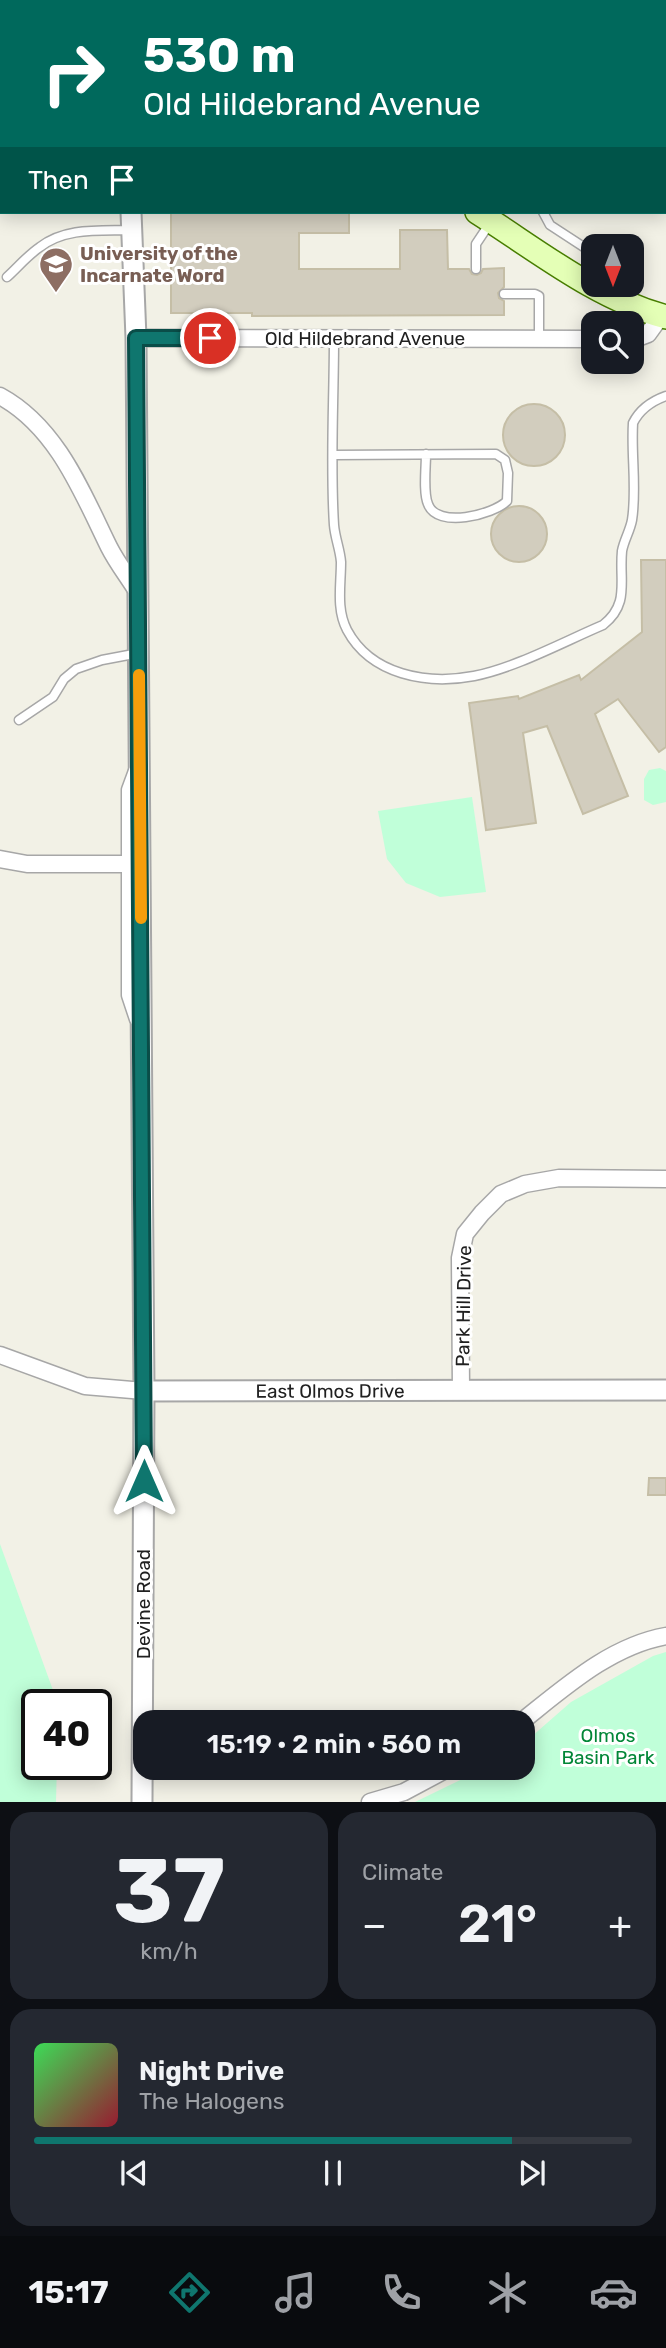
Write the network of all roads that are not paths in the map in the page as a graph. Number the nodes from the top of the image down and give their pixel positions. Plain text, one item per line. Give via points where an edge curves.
1 (544, 214) edge
2 (488, 215) edge
3 (131, 221) edge
4 (581, 245) edge
5 (476, 269) dead end
6 (7, 276) dead end
7 (581, 279) edge
8 (504, 294) dead end
9 (629, 298) edge
10 (664, 317) edge
11 (644, 336) edge
12 (136, 338) junction
13 (334, 338) junction
14 (539, 339) junction
15 (581, 339) edge
16 (0, 396) edge
17 (666, 396) edge
18 (426, 454) junction
19 (334, 455) junction
20 (138, 593) junction
21 (139, 653) junction
22 (19, 720) dead end
23 (139, 765) junction
24 (0, 859) edge
25 (130, 864) junction
26 (142, 1028) junction
27 (666, 1179) edge
28 (0, 1354) edge
29 (461, 1390) junction
30 (666, 1390) edge
31 (144, 1391) junction
32 (666, 1636) edge
33 (535, 1711) edge
34 (426, 1780) edge
35 (142, 1802) edge
36 (370, 1802) edge

1 - 4 lane via 550,225
2 - 5 lane via 476,244
2 - 7 main road
3 - 6 lane via 58,236 37,248
3 - 12 street, Devine Road
8 - 14 lane via 538,296
9 - 10 main road
10 - 11 street
12 - 13 street, Old Hildebrand Avenue
12 - 20 street, Devine Road
13 - 14 street, Old Hildebrand Avenue
13 - 19 lane
14 - 15 street, Old Hildebrand Avenue
16 - 20 street via 45,433
17 - 19 lane via 639,412 633,422 632,518 623,547 622,597 613,618 494,671 471,676 397,673 378,665 348,631 340,604
18 - 18 lane via 496,454 505,460 507,501 473,517 433,512 427,503
18 - 19 lane
20 - 21 street, Devine Road
21 - 22 lane via 76,669 53,697
21 - 23 street, Devine Road
23 - 25 street, Devine Road via 130,790
23 - 26 street, Devine Road
24 - 25 street via 27,864
25 - 26 street, Devine Road via 130,995
26 - 31 street, Devine Road
27 - 29 street, Park Hill Drive via 559,1178 525,1184 501,1194 482,1213 465,1234 460,1258
28 - 31 street, East Olmos Drive via 85,1386
29 - 30 street, East Olmos Drive
29 - 31 street, East Olmos Drive
31 - 35 street, Devine Road
32 - 33 street via 632,1647 583,1673
34 - 36 street

